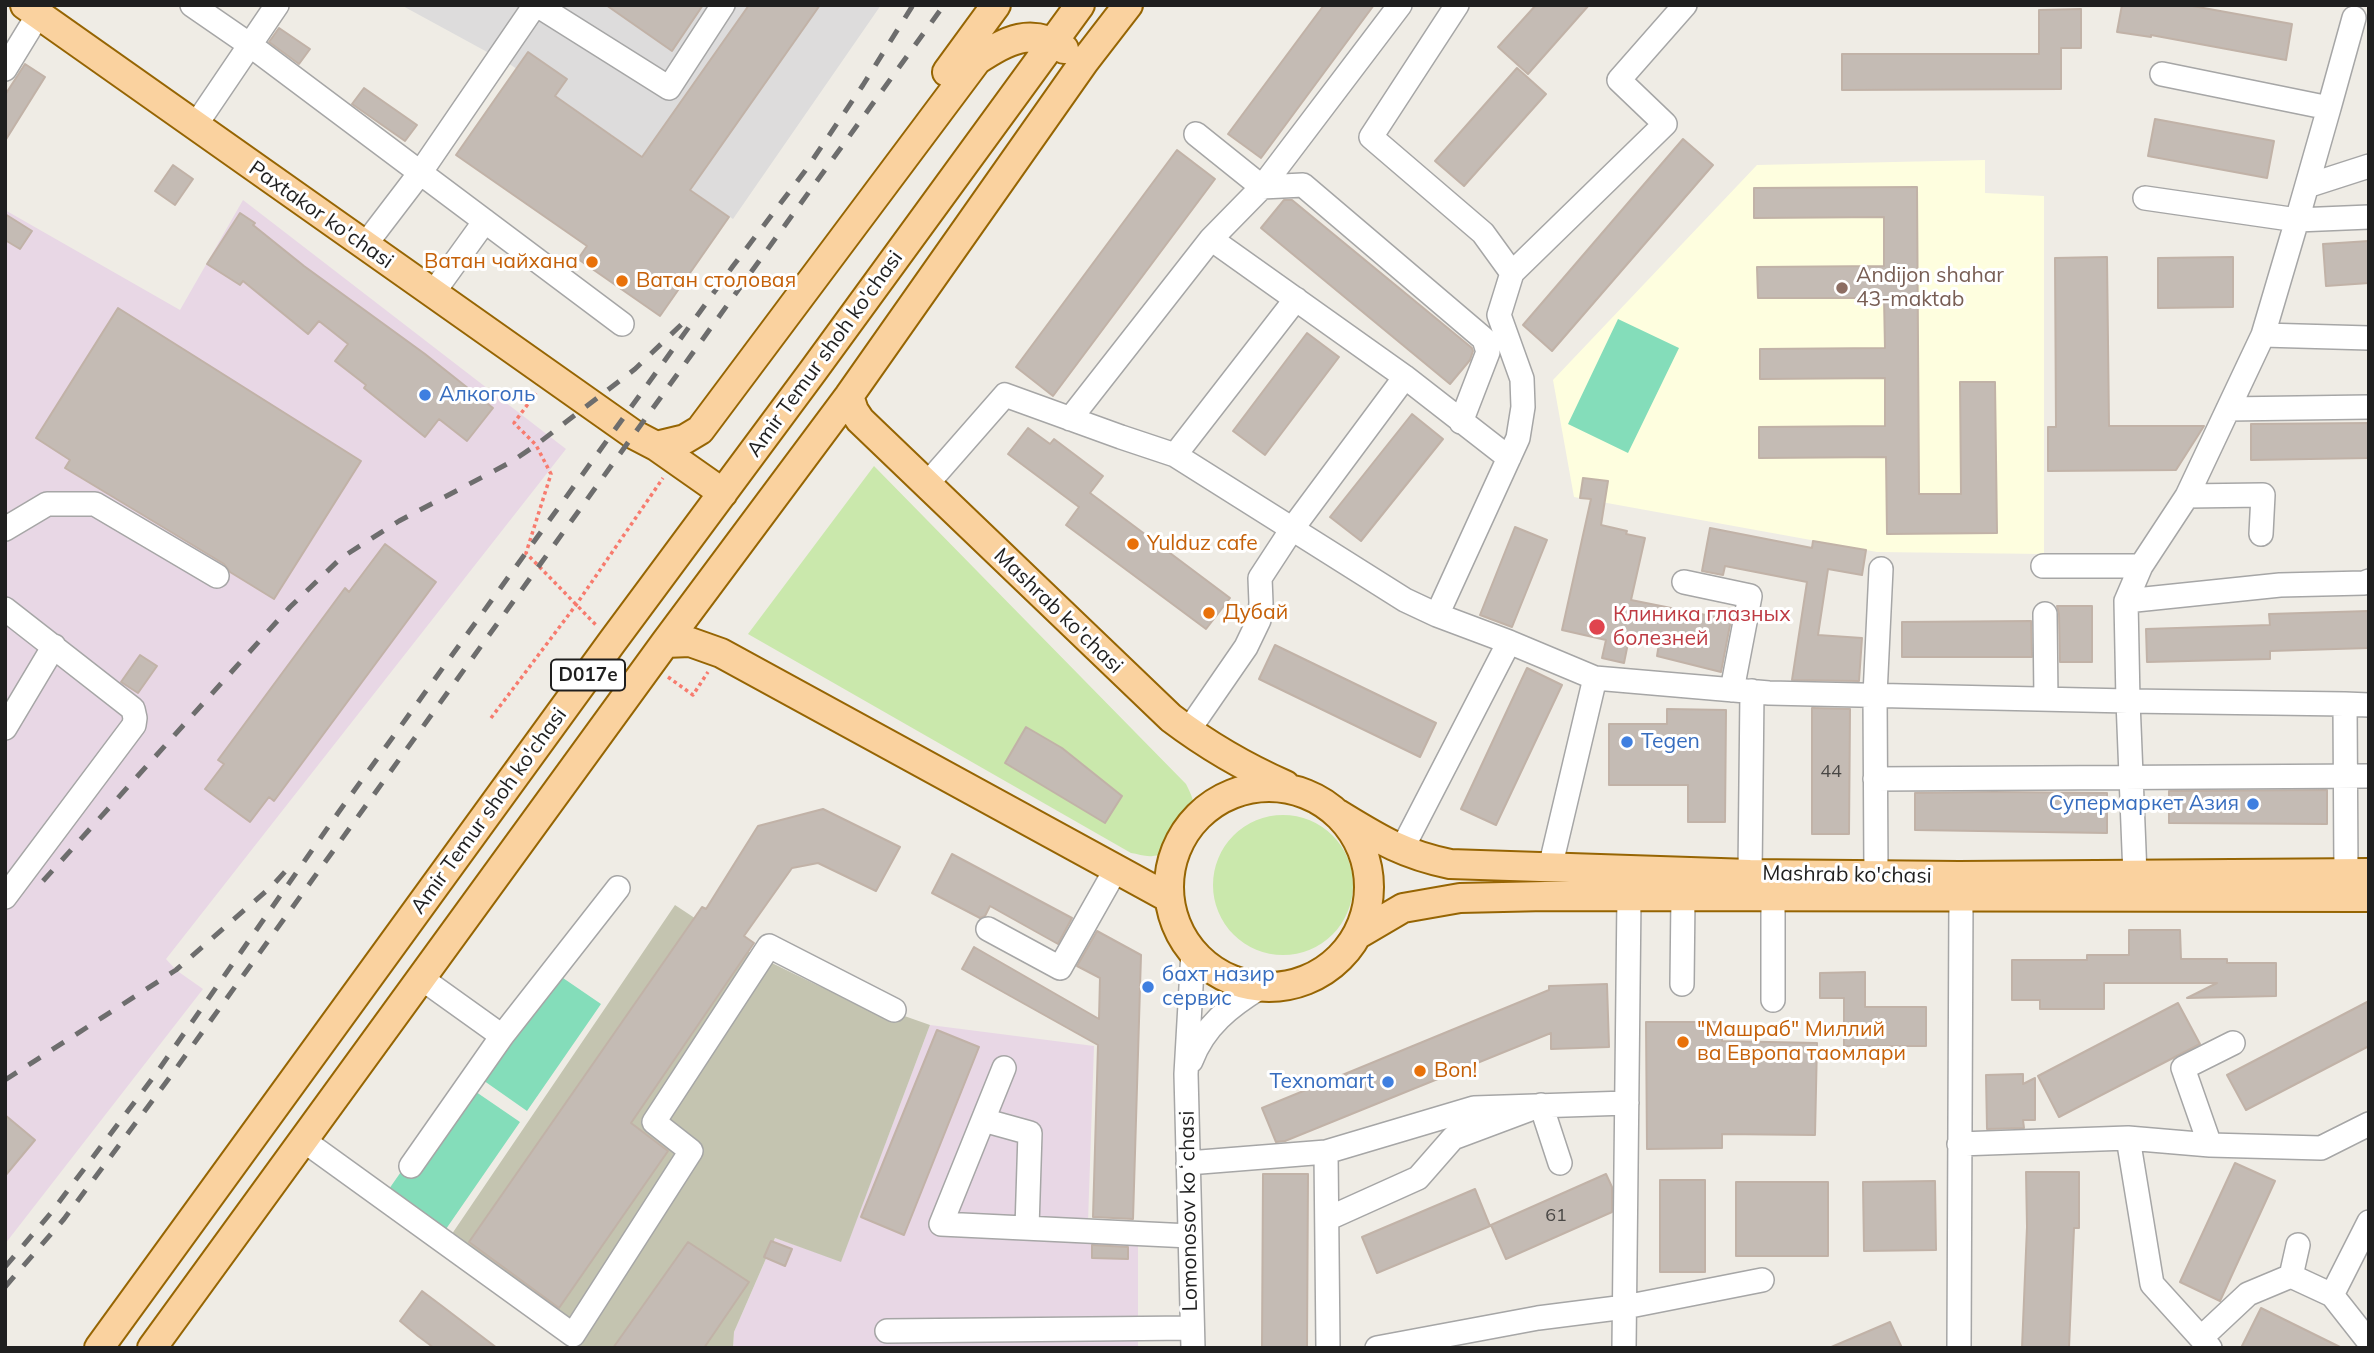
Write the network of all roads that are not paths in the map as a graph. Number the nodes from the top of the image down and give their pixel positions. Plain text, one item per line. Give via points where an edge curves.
1 (192, 5) edge
2 (277, 5) edge
3 (536, 5) edge
4 (723, 5) edge
5 (996, 5) edge
6 (1080, 5) edge
7 (1128, 5) edge
8 (1400, 5) edge
9 (1457, 5) edge
10 (1685, 5) edge
11 (32, 10) edge
12 (2354, 18) dead end
13 (1052, 41) junction
14 (250, 45) junction
15 (1084, 62) junction
16 (5, 69) edge
17 (2162, 74) dead end
18 (2329, 108) junction
19 (195, 126) junction
20 (1196, 134) dead end
21 (2369, 166) edge
22 (421, 173) junction
23 (2306, 186) junction
24 (1262, 187) junction
25 (2146, 198) dead end
26 (2369, 217) edge
27 (2297, 220) junction
28 (485, 221) junction
29 (1211, 239) junction
30 (365, 245) junction
31 (1512, 273) junction
32 (433, 293) junction
33 (1297, 299) junction
34 (622, 324) dead end
35 (2263, 335) junction
36 (2369, 338) edge
37 (1405, 377) junction
38 (849, 396) junction
39 (2369, 407) edge
40 (2228, 409) junction
41 (1070, 419) junction
42 (1461, 422) junction
43 (666, 453) junction
44 (1175, 454) junction
45 (1509, 458) junction
46 (927, 484) junction
47 (723, 493) junction
48 (2187, 496) junction
49 (5, 529) edge
50 (1292, 529) junction
51 (2261, 534) dead end
52 (2043, 566) dead end
53 (2141, 566) junction
54 (1881, 569) dead end
55 (218, 576) dead end
56 (2369, 581) edge
57 (1684, 582) dead end
58 (2126, 601) junction
59 (5, 609) edge
60 (2045, 614) dead end
61 (1437, 615) junction
62 (1508, 642) junction
63 (54, 646) junction
64 (657, 654) junction
65 (1595, 678) junction
66 (1742, 690) junction
67 (1875, 695) junction
68 (2046, 699) junction
69 (2128, 701) junction
70 (2345, 704) junction
71 (2369, 705) edge
72 (5, 728) edge
73 (1188, 731) junction
74 (2132, 776) junction
75 (2358, 776) edge
76 (1875, 779) junction
77 (1297, 790) junction
78 (1338, 814) junction
79 (1401, 850) junction
80 (1550, 868) junction
81 (1116, 869) junction
82 (2357, 873) edge
83 (1750, 874) junction
84 (1876, 874) junction
85 (2135, 875) junction
86 (618, 888) dead end
87 (5, 897) edge
88 (1629, 897) junction
89 (1683, 897) junction
90 (1773, 897) junction
91 (2369, 897) edge
92 (1169, 898) junction
93 (1961, 898) junction
94 (988, 929) dead end
95 (1357, 935) junction
96 (1193, 953) junction
97 (421, 978) junction
98 (1682, 984) dead end
99 (1261, 987) junction
100 (1773, 1000) dead end
101 (894, 1010) dead end
102 (502, 1036) junction
103 (2234, 1043) dead end
104 (1004, 1068) dead end
105 (1186, 1074) junction
106 (1627, 1103) junction
107 (1541, 1105) junction
108 (983, 1120) junction
109 (2369, 1124) edge
110 (2128, 1138) junction
111 (303, 1140) junction
112 (1959, 1144) junction
113 (2210, 1145) junction
114 (1326, 1152) junction
115 (1188, 1163) junction
116 (1560, 1163) dead end
117 (411, 1166) dead end
118 (1327, 1219) junction
119 (2369, 1222) edge
120 (1027, 1228) junction
121 (1190, 1236) junction
122 (2298, 1245) dead end
123 (2291, 1276) junction
124 (1762, 1280) dead end
125 (2332, 1295) junction
126 (1625, 1307) junction
127 (887, 1331) dead end
128 (1192, 1338) edge
129 (2369, 1342) edge
130 (2206, 1343) edge
131 (99, 1348) edge
132 (152, 1348) edge
133 (1328, 1348) edge
134 (1377, 1348) edge
135 (1624, 1348) edge
136 (1959, 1348) edge

1 - 14 street
2 - 14 street
3 - 4 street via 669,88
3 - 22 street
5 - 43 main road
6 - 13 main road, Amir Temur shoh ko'chasi / D017e
7 - 15 main road, Amir Temur shoh ko'chasi / D017e
8 - 24 street
9 - 31 street via 1371,137 1483,233
10 - 31 street via 1619,80 1665,124
11 - 16 street
11 - 19 main road, Paxtakor ko'chasi
12 - 18 street
13 - 15 main road
13 - 43 main road via 1022,37 1002,43 977,60 700,430
13 - 47 main road, Amir Temur shoh ko'chasi / D017e
14 - 19 street
14 - 22 street
15 - 38 main road, Amir Temur shoh ko'chasi / D017e
17 - 18 street
18 - 23 street
19 - 30 main road, Paxtakor ko'chasi
20 - 24 street
21 - 23 street
22 - 28 street
22 - 30 street
23 - 27 street
24 - 29 street
24 - 42 street via 1303,185 1484,339 1488,352
25 - 27 street
26 - 27 street
27 - 35 street
28 - 32 street
28 - 34 street
29 - 33 street
29 - 41 street
30 - 32 main road, Paxtakor ko'chasi
31 - 45 street via 1499,315 1522,379 1523,407
32 - 43 main road, Paxtakor ko'chasi via 632,434
33 - 37 street
33 - 44 street
35 - 36 street
35 - 40 street
37 - 42 street
37 - 50 street
38 - 46 main road, Mashrab ko'chasi via 860,420
38 - 64 main road, Amir Temur shoh ko'chasi / D017e
39 - 40 street
40 - 48 street
41 - 44 street
41 - 46 street via 1005,394
42 - 45 street
43 - 47 main road, Paxtakor ko'chasi
44 - 50 street
45 - 61 street
46 - 73 main road, Mashrab ko'chasi
47 - 131 main road, Amir Temur shoh ko'chasi / D017e
48 - 51 street via 2263,495
48 - 53 street
49 - 55 street via 47,504 95,504
50 - 61 street
50 - 73 street via 1260,578 1259,620
52 - 53 street
53 - 58 street
54 - 67 street
56 - 58 street
57 - 66 street via 1750,596
58 - 69 street
59 - 63 street
60 - 68 street
61 - 62 street
62 - 65 street
62 - 79 street
63 - 72 street
63 - 87 street via 133,709 134,726
64 - 81 main road via 691,642 721,653
64 - 97 main road, Amir Temur shoh ko'chasi / D017e
65 - 66 street
65 - 80 street
66 - 67 street
66 - 83 street
67 - 68 street
67 - 76 street
68 - 69 street
69 - 70 street
69 - 74 street
70 - 71 street
70 - 75 street
73 - 77 main road, Mashrab ko'chasi via 1245,768
74 - 75 street
74 - 76 street
74 - 85 street
75 - 82 street
76 - 84 street
77 - 78 main road, Mashrab ko'chasi
77 - 92 main road, Mashrab ko'chasi via 1265,786 1233,793 1204,810 1183,835 1171,865
78 - 79 main road, Mashrab ko'chasi
78 - 95 main road, Mashrab ko'chasi via 1358,840 1368,871 1368,904
79 - 80 main road, Mashrab ko'chasi via 1450,864
80 - 83 main road, Mashrab ko'chasi
81 - 92 main road
81 - 94 street via 1060,968
82 - 85 main road, Mashrab ko'chasi
83 - 84 main road, Mashrab ko'chasi
84 - 85 main road, Mashrab ko'chasi
86 - 102 street
88 - 89 main road, Mashrab ko'chasi
88 - 95 main road, Mashrab ko'chasi via 1460,898 1403,908
88 - 106 street
89 - 90 main road, Mashrab ko'chasi
89 - 98 street
90 - 93 main road, Mashrab ko'chasi
90 - 100 street
91 - 93 main road, Mashrab ko'chasi
92 - 96 main road, Mashrab ko'chasi via 1177,927
93 - 112 street
95 - 99 main road, Mashrab ko'chasi via 1340,958 1317,975 1290,985
96 - 99 main road, Mashrab ko'chasi via 1235,982
96 - 105 street, Lomonosov koʻchasi
97 - 102 street
97 - 111 main road, Amir Temur shoh ko'chasi / D017e
99 - 105 street via 1233,1004 1199,1041
101 - 111 street via 769,946 654,1122 691,1152 573,1335
102 - 117 street
103 - 113 street via 2183,1068
104 - 108 street
105 - 115 street, Lomonosov koʻchasi
106 - 107 street
106 - 126 street
107 - 114 street via 1474,1108
107 - 116 street
107 - 118 street via 1453,1138 1418,1178
108 - 120 street via 1030,1133
108 - 120 street via 941,1224
109 - 113 street via 2320,1149
110 - 112 street
110 - 113 street
110 - 130 street via 2152,1284
111 - 132 main road, Amir Temur shoh ko'chasi / D017e
112 - 136 street
114 - 115 street
114 - 118 street
115 - 121 street, Lomonosov koʻchasi
118 - 133 street
119 - 125 street
120 - 121 street
121 - 128 street, Lomonosov koʻchasi
122 - 123 street
123 - 125 street
123 - 130 street via 2248,1294
124 - 126 street
125 - 129 street
126 - 134 street
126 - 135 street
127 - 128 street

